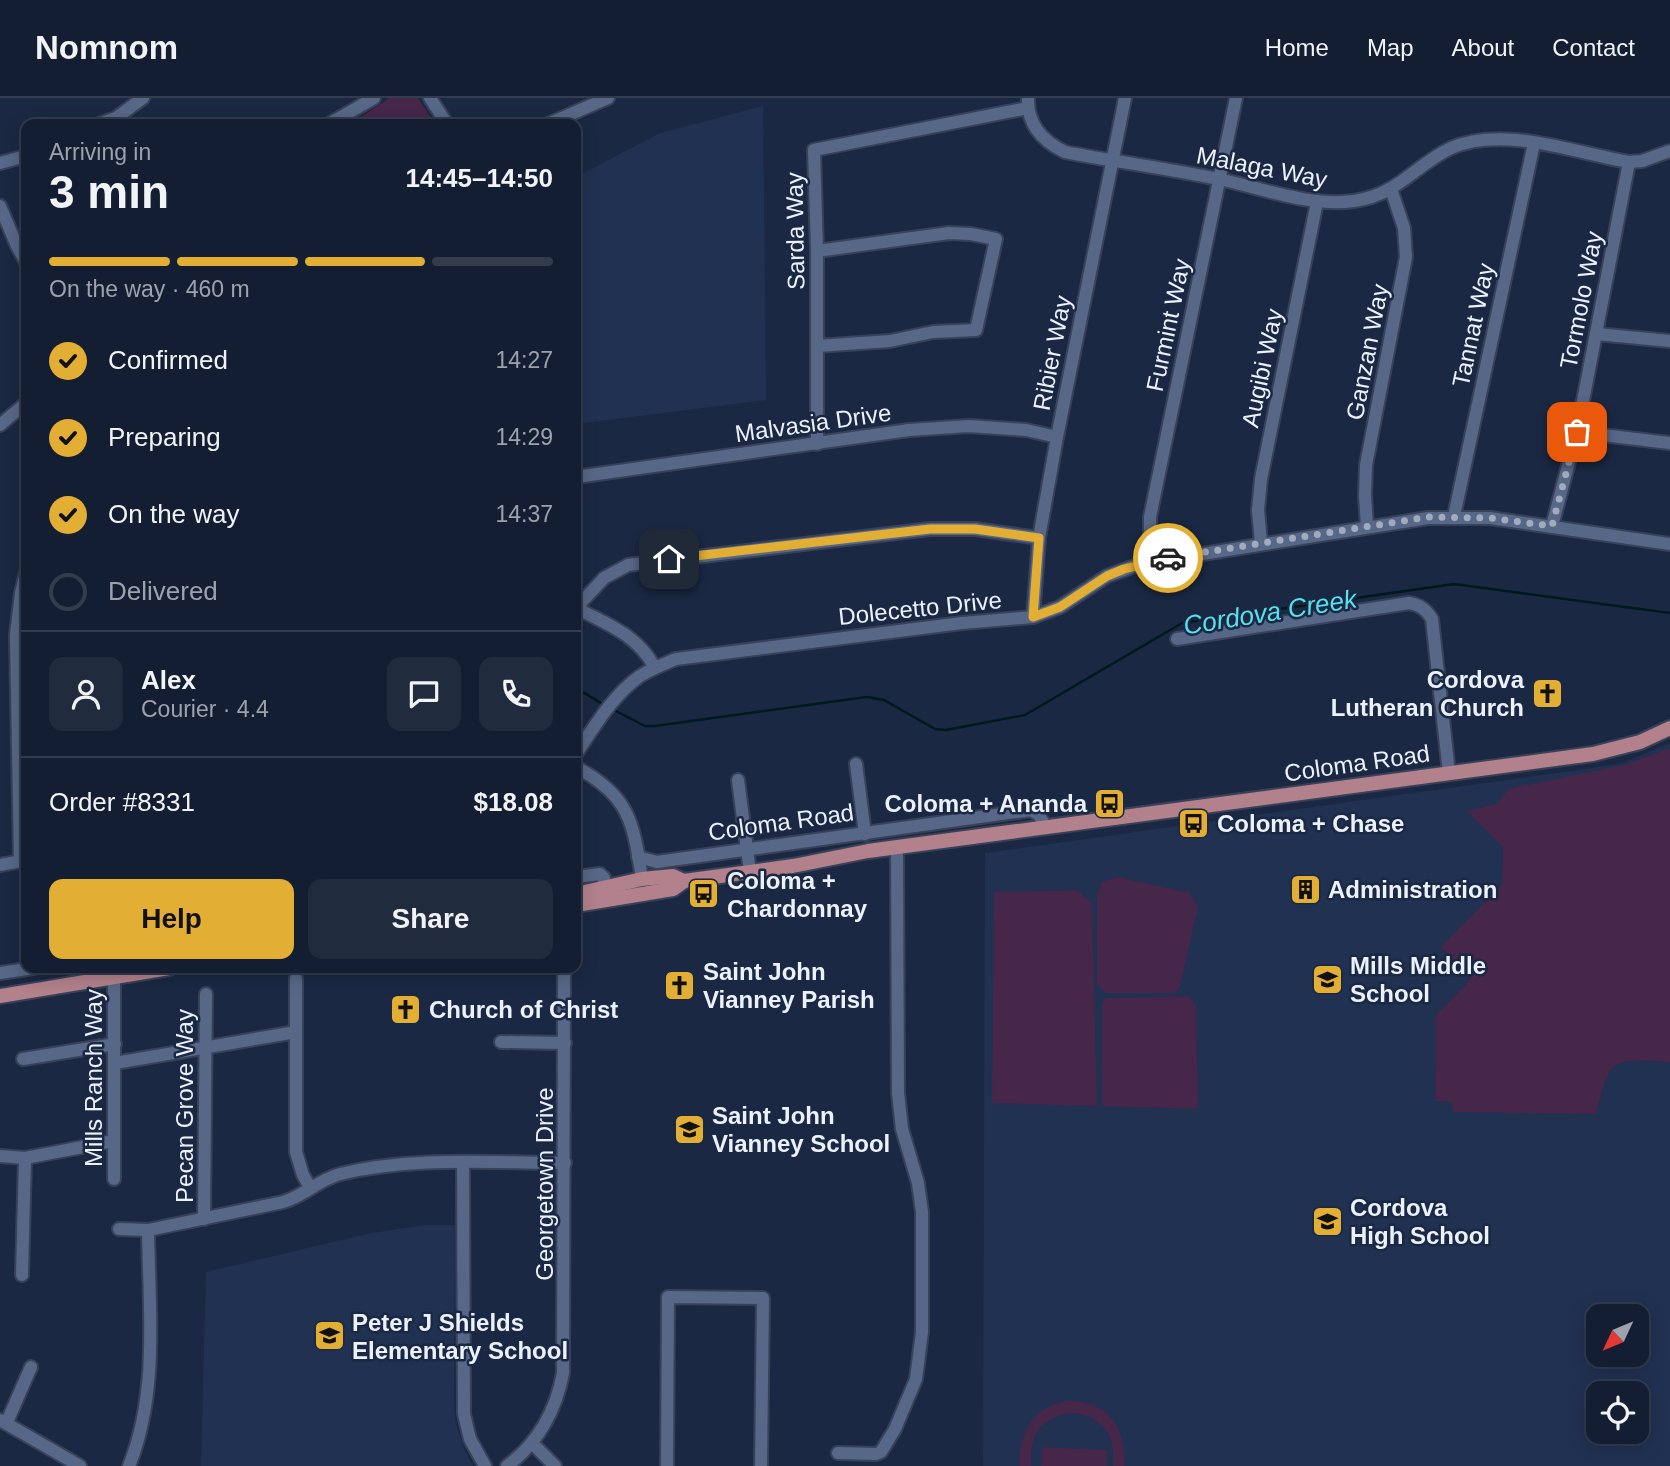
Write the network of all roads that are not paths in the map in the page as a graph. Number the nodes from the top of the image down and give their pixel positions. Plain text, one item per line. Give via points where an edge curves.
1 (143, 98) edge
2 (374, 98) edge
3 (430, 98) edge
4 (608, 98) edge
5 (1125, 98) edge
6 (1236, 98) edge
7 (1028, 103) edge
8 (120, 119) edge
9 (338, 119) edge
10 (444, 119) edge
11 (560, 119) edge
12 (1534, 143) junction
13 (1670, 151) edge
14 (21, 157) edge
15 (1112, 161) junction
16 (1629, 162) junction
17 (0, 163) edge
18 (1220, 179) junction
19 (1391, 189) junction
20 (1317, 202) junction
21 (0, 206) edge
22 (817, 251) junction
23 (21, 253) edge
24 (1597, 334) junction
25 (1670, 341) edge
26 (817, 345) junction
27 (21, 407) edge
28 (0, 425) edge
29 (1577, 432) junction
30 (1056, 437) junction
31 (1670, 443) edge
32 (817, 444) junction
33 (581, 476) edge
34 (1454, 516) junction
35 (1367, 526) junction
36 (1552, 526) junction
37 (1039, 538) junction
38 (1261, 543) junction
39 (1670, 544) edge
40 (1156, 560) junction
41 (21, 593) edge
42 (581, 603) edge
43 (581, 610) edge
44 (1033, 617) junction
45 (1177, 639) dead end
46 (655, 668) junction
47 (1670, 728) edge
48 (581, 747) edge
49 (856, 764) dead end
50 (581, 770) edge
51 (1449, 774) junction
52 (738, 780) dead end
53 (21, 796) edge
54 (1045, 828) junction
55 (865, 834) junction
56 (897, 847) junction
57 (747, 850) junction
58 (638, 857) junction
59 (21, 860) edge
60 (0, 865) edge
61 (750, 872) junction
62 (581, 876) edge
63 (642, 879) junction
64 (684, 881) junction
65 (605, 889) junction
66 (670, 890) junction
67 (581, 893) edge
68 (581, 904) edge
69 (21, 970) edge
70 (0, 973) edge
71 (138, 973) edge
72 (564, 973) edge
73 (114, 977) junction
74 (296, 979) dead end
75 (205, 994) dead end
76 (0, 996) edge
77 (296, 1032) junction
78 (501, 1042) dead end
79 (565, 1043) junction
80 (115, 1044) junction
81 (205, 1048) junction
82 (23, 1059) dead end
83 (115, 1063) junction
84 (114, 1141) junction
85 (0, 1156) edge
86 (25, 1158) junction
87 (463, 1163) junction
88 (565, 1163) junction
89 (114, 1179) dead end
90 (310, 1187) junction
91 (204, 1219) junction
92 (119, 1229) dead end
93 (148, 1230) junction
94 (22, 1275) dead end
95 (31, 1367) dead end
96 (3, 1421) edge
97 (532, 1443) junction
98 (838, 1453) dead end
99 (62, 1462) edge
100 (80, 1466) edge
101 (129, 1466) edge
102 (485, 1466) edge
103 (507, 1466) edge
104 (555, 1466) edge
105 (667, 1466) edge
106 (761, 1466) edge

1 - 8 street
2 - 9 street
3 - 10 street
4 - 11 street
5 - 15 street, Ribier Way
6 - 18 street, Furmint Way
7 - 15 street, Malaga Way via 1037,133 1057,148
7 - 22 street, Sarda Way via 814,150
12 - 16 street, Malaga Way
12 - 19 street, Malaga Way via 1514,138 1459,145
12 - 34 street, Tannat Way
13 - 16 street, Malaga Way
14 - 17 street
15 - 18 street, Malaga Way
15 - 30 street, Ribier Way
16 - 24 street, Tormolo Way
18 - 20 street, Malaga Way
18 - 40 street, Furmint Way via 1150,517
19 - 20 street, Malaga Way via 1354,201
19 - 35 street, Ganzan Way via 1404,228 1406,257 1366,465
20 - 38 street, Augibi Way via 1261,479
21 - 23 street
22 - 26 street, Sarda Way
22 - 26 street via 940,234 996,239 976,330
24 - 25 street
24 - 29 street, Tormolo Way
26 - 32 street, Sarda Way
27 - 28 street
29 - 31 street
29 - 36 street, Tormolo Way
30 - 32 street, Malvasia Drive via 969,426
30 - 37 street, Ribier Way
32 - 33 street, Malvasia Drive
34 - 35 street, Dolecetto Drive
34 - 36 street, Dolecetto Drive
35 - 38 street, Dolecetto Drive
36 - 39 street, Dolecetto Drive
37 - 42 street via 975,529 930,529 641,562 615,570
37 - 44 street, Ribier Way
38 - 40 street, Dolecetto Drive
40 - 44 street, Dolecetto Drive via 1107,576 1060,607
41 - 53 street via 16,635
43 - 46 street via 630,638
44 - 46 street, Dolecetto Drive via 690,656
45 - 51 street via 1416,604 1432,619
46 - 48 street, Dolecetto Drive via 610,706
47 - 51 main road, Coloma Road via 1609,751
49 - 55 street
50 - 58 street via 623,804
51 - 54 main road, Coloma Road
52 - 57 street
54 - 55 street, Coloma Road via 1031,810
54 - 56 main road, Coloma Road
55 - 57 street, Coloma Road
56 - 61 main road, Coloma Road
56 - 98 street via 898,1093 922,1212 922,1332 916,1379 881,1451
57 - 58 street, Coloma Road via 657,862
57 - 61 street
58 - 63 street
59 - 60 street
61 - 64 main road, Coloma Road
62 - 65 street via 600,874
63 - 64 main road, Coloma Road via 673,876
63 - 65 main road, Coloma Road
63 - 66 main road via 650,886
64 - 66 main road, Coloma Road
65 - 67 main road, Coloma Road
66 - 68 main road, Coloma Road
69 - 70 street
71 - 73 main road
72 - 79 street, Georgetown Drive
73 - 76 main road
73 - 80 street, Mills Ranch Way
74 - 77 street
75 - 81 street, Pecan Grove Way
77 - 81 street
77 - 90 street via 296,1152
78 - 79 street
79 - 88 street, Georgetown Drive
80 - 82 street
80 - 83 street, Mills Ranch Way
81 - 83 street
81 - 91 street, Pecan Grove Way
83 - 84 street, Mills Ranch Way
84 - 86 street
84 - 89 street, Mills Ranch Way
85 - 86 street
86 - 94 street
87 - 88 street
87 - 90 street via 369,1168
87 - 102 street via 464,1413 470,1439
88 - 97 street, Georgetown Drive via 563,1373 550,1415
90 - 91 street via 289,1201
91 - 93 street
92 - 93 street
93 - 101 street via 148,1385
95 - 96 street
96 - 99 street
97 - 103 street, Georgetown Drive
97 - 104 street
99 - 100 street
105 - 106 street via 668,1297 762,1298

